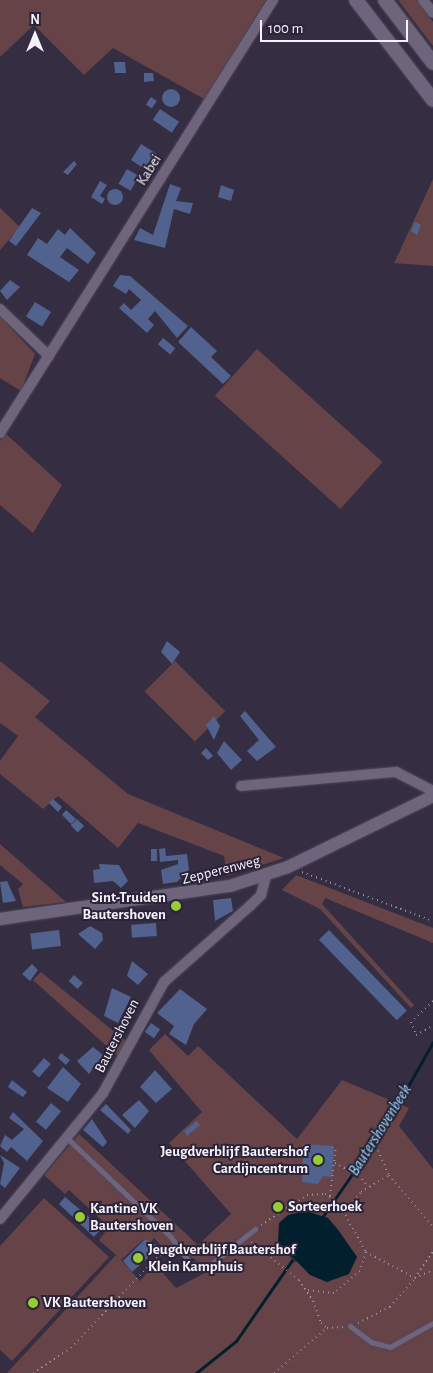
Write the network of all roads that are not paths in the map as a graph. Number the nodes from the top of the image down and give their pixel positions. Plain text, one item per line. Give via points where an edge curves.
1 (273, 0) edge
2 (356, 0) edge
3 (385, 0) edge
4 (424, 0) edge
5 (433, 13) edge
6 (433, 63) edge
7 (433, 100) edge
8 (0, 309) edge
9 (49, 356) junction
10 (0, 433) edge
11 (241, 786) dead end
12 (433, 790) edge
13 (433, 796) edge
14 (266, 876) junction
15 (0, 919) edge
16 (67, 1138) junction
17 (0, 1219) edge
18 (255, 1229) road end
19 (433, 1323) edge
20 (350, 1326) road end

1 - 9 street, Kabei
2 - 7 main road
3 - 6 main road
4 - 5 street
8 - 9 street
9 - 10 street, Kabei
11 - 12 street via 396,772
13 - 14 street, Zepperenweg
14 - 15 street, Zepperenweg via 192,894
14 - 16 street, Bautershoven via 261,895 164,982 112,1080
16 - 17 street, Bautershoven
16 - 18 lane via 191,1264 210,1265
19 - 20 lane via 390,1347 371,1342

